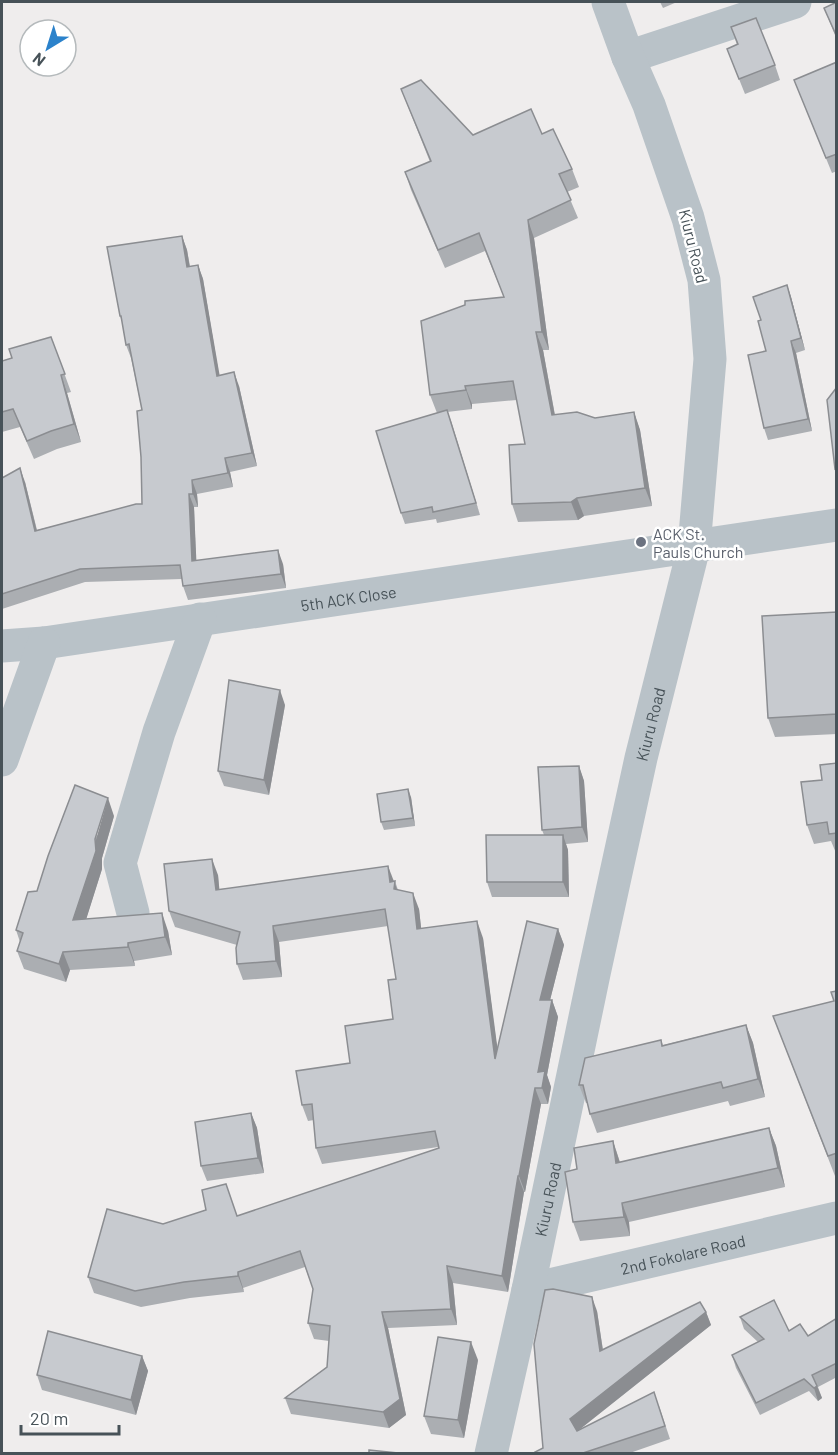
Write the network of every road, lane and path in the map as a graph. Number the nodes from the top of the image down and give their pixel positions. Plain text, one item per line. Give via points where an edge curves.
1 (608, 2) edge
2 (795, 2) edge
3 (628, 57) junction
4 (837, 525) edge
5 (694, 547) junction
6 (200, 620) junction
7 (44, 643) junction
8 (2, 646) edge
9 (2, 760) edge
10 (133, 913) edge
11 (837, 1218) edge
12 (528, 1290) junction
13 (491, 1454) edge

1 - 3 street, Kiuru Road
2 - 3 street
3 - 5 street, Kiuru Road via 688,218 704,280 710,359
4 - 5 street, 5th ACK Close
5 - 6 street, 5th ACK Close
5 - 12 street, Kiuru Road via 636,781
6 - 7 street, 5th ACK Close
6 - 10 street via 159,732 120,863
7 - 8 street, 5th ACK Close
7 - 9 street
11 - 12 street, 2nd Fokolare Road
12 - 13 street, Kiuru Road

